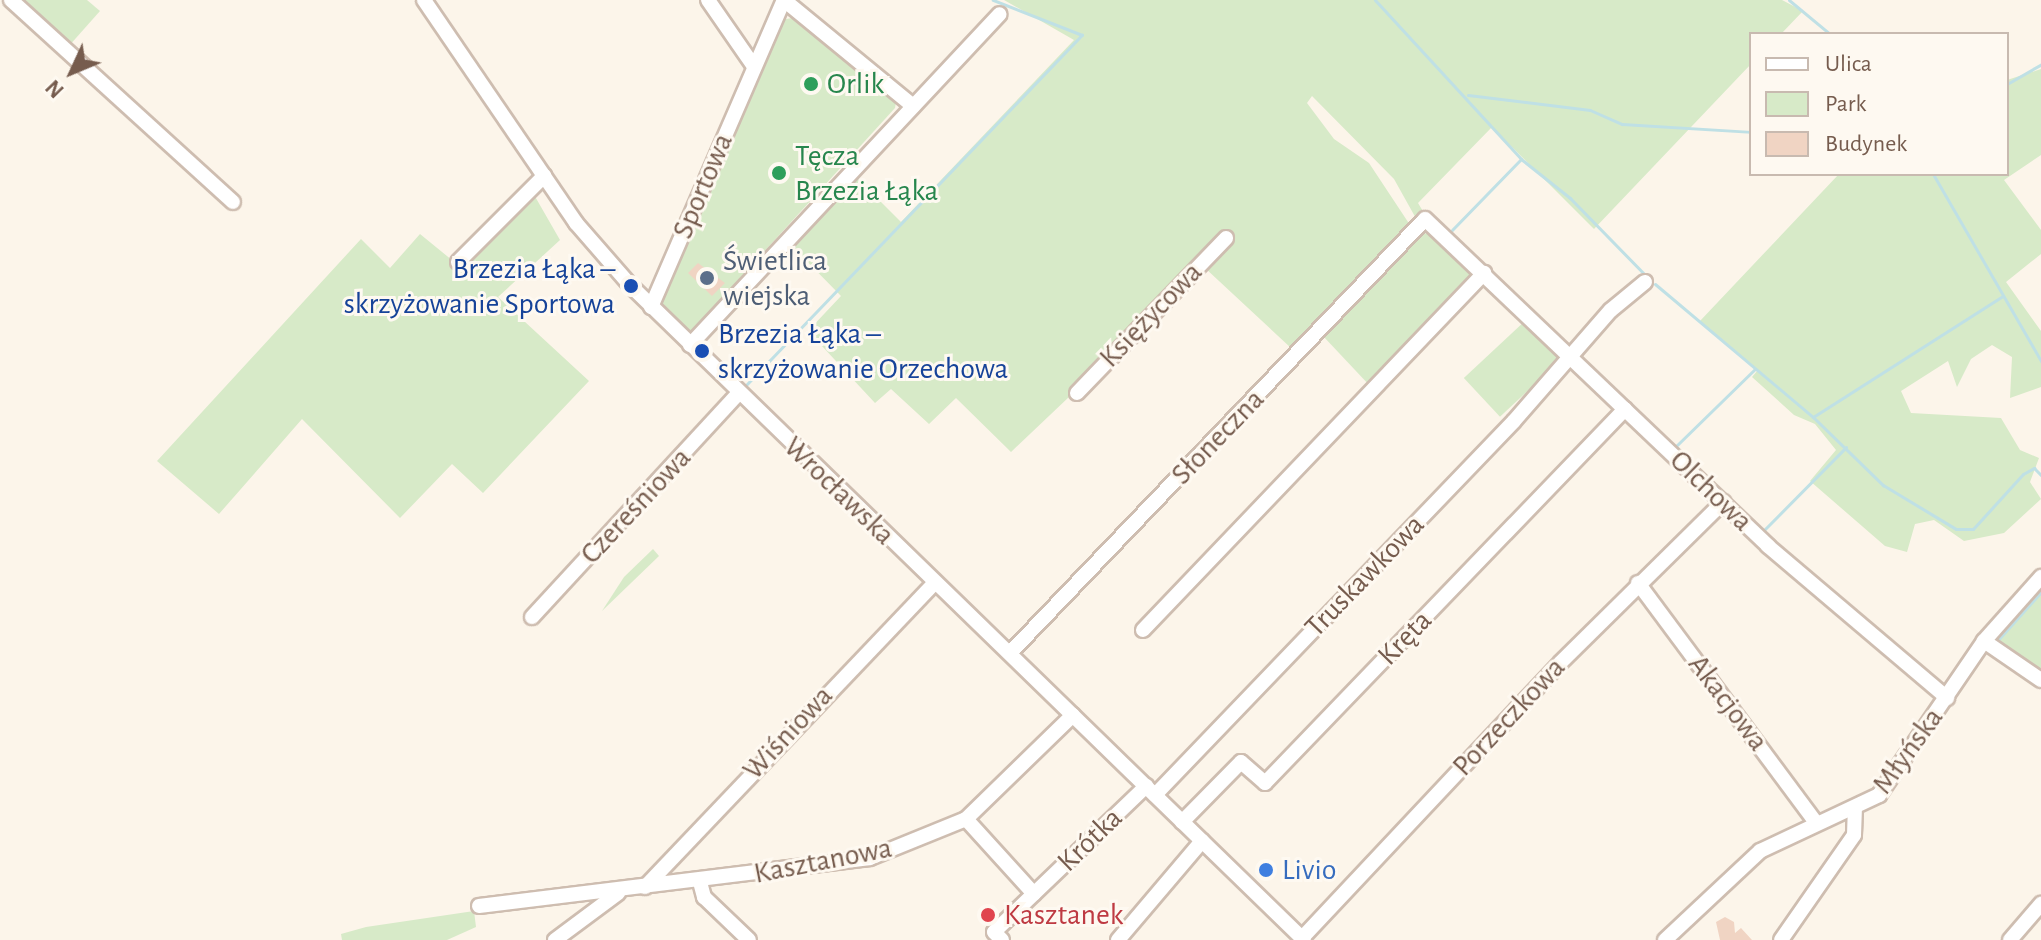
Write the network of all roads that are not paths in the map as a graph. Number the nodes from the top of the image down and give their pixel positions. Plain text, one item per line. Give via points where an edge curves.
1 (11, 0) edge
2 (424, 0) edge
3 (708, 0) edge
4 (784, 0) edge
5 (1000, 14) dead end
6 (753, 65) junction
7 (913, 106) junction
8 (544, 176) junction
9 (233, 202) dead end
10 (1425, 219) joint
11 (1226, 238) dead end
12 (458, 262) dead end
13 (1484, 273) junction
14 (1645, 282) dead end
15 (651, 307) junction
16 (690, 345) junction
17 (1573, 357) junction
18 (1077, 393) dead end
19 (738, 394) junction
20 (1625, 409) junction
21 (1723, 502) junction
22 (2041, 577) edge
23 (934, 583) junction
24 (1638, 583) junction
25 (532, 617) dead end
26 (1143, 630) dead end
27 (1984, 641) junction
28 (1010, 653) junction
29 (2041, 680) edge
30 (1947, 698) junction
31 (1073, 715) junction
32 (1150, 791) junction
33 (1855, 811) junction
34 (966, 819) junction
35 (1182, 822) junction
36 (1816, 823) junction
37 (1202, 841) junction
38 (700, 882) junction
39 (645, 887) junction
40 (621, 891) junction
41 (1034, 894) junction
42 (2041, 904) edge
43 (479, 906) dead end
44 (998, 936) edge
45 (1303, 939) edge
46 (555, 940) edge
47 (749, 940) edge
48 (1118, 940) edge
49 (1665, 940) edge
50 (1781, 940) edge
51 (2010, 940) edge

1 - 9 street
2 - 8 street, Wrocławska
3 - 6 street
4 - 6 street, Sportowa
4 - 7 street
5 - 7 street
6 - 15 street, Sportowa
7 - 16 street
8 - 12 street
8 - 15 street, Wrocławska via 593,246
10 - 13 street, Olchowa
10 - 28 street, Słoneczna
11 - 18 street, Księżycowa
13 - 17 street, Olchowa
13 - 26 street
14 - 17 street, Truskawkowa via 1611,310
15 - 16 street, Wrocławska
16 - 19 street, Wrocławska
17 - 20 street, Olchowa
17 - 32 street, Truskawkowa
19 - 23 street, Wrocławska
19 - 25 street, Czereśniowa
20 - 21 street, Olchowa
20 - 35 street, Kręta via 1265,783 1241,762
21 - 24 street, Porzeczkowa
21 - 30 street, Olchowa via 1858,627
22 - 27 street, Młyńska
23 - 28 street, Wrocławska
23 - 39 street, Wiśniowa
24 - 36 street, Akacjowa
24 - 45 street, Porzeczkowa
27 - 29 street
27 - 30 street, Młyńska
28 - 31 street, Wrocławska
30 - 33 street, Młyńska via 1890,783
31 - 32 street, Wrocławska
31 - 34 street, Kasztanowa
32 - 35 street, Wrocławska
32 - 41 street, Krótka
33 - 36 street, Młyńska
33 - 50 street via 1854,835
34 - 38 street, Kasztanowa via 870,858
34 - 41 street, Krótka
35 - 37 street, Wrocławska
36 - 49 street, Młyńska via 1760,851
37 - 45 street, Wrocławska
37 - 48 street
38 - 39 street, Kasztanowa
38 - 47 street via 704,897
39 - 40 street, Kasztanowa
40 - 43 street, Kasztanowa
40 - 46 street
41 - 44 street, Krótka
42 - 51 street

